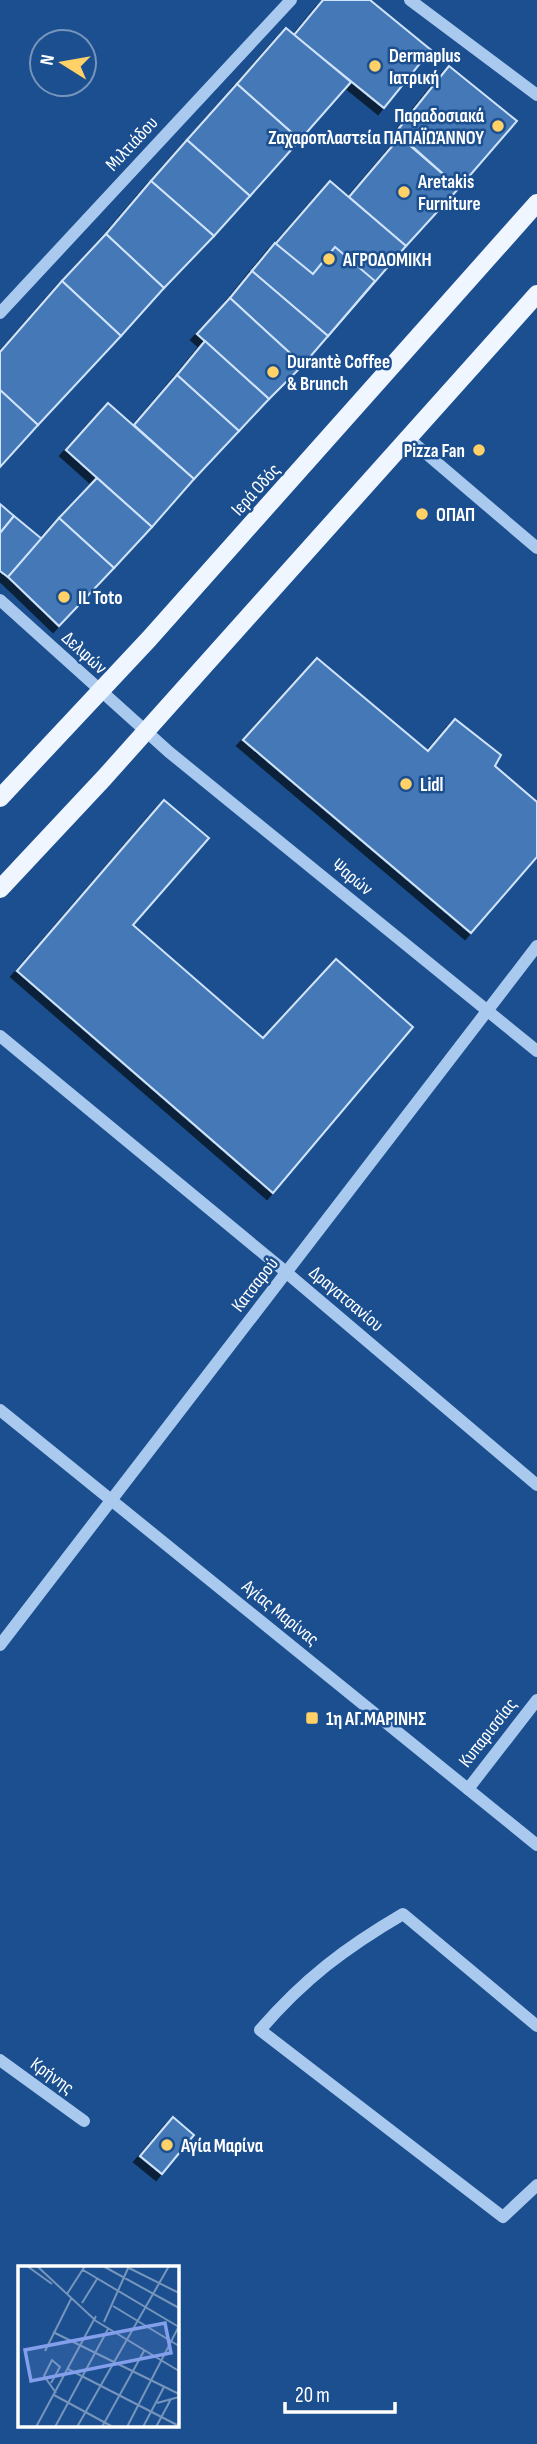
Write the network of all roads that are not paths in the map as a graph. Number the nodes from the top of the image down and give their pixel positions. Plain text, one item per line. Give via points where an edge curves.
1 (291, 0) edge
2 (410, 0) edge
3 (537, 95) edge
4 (537, 203) edge
5 (537, 294) edge
6 (0, 313) edge
7 (408, 438) junction
8 (537, 548) edge
9 (0, 600) edge
10 (100, 691) junction
11 (145, 731) junction
12 (0, 799) edge
13 (0, 889) edge
14 (537, 946) edge
15 (489, 1010) junction
16 (0, 1036) edge
17 (537, 1051) edge
18 (287, 1273) junction
19 (0, 1410) edge
20 (537, 1485) edge
21 (112, 1500) junction
22 (0, 1646) edge
23 (537, 1700) edge
24 (468, 1789) junction
25 (537, 1845) edge
26 (537, 2026) edge
27 (0, 2060) edge
28 (83, 2121) dead end
29 (537, 2185) edge

1 - 6 street, Μιλτιάδου
2 - 3 street
4 - 10 main road, Ιερά Οδός
5 - 7 main road
7 - 8 street
7 - 11 main road
9 - 10 street, Δελφών
10 - 11 street, Δελφών
10 - 12 main road, Ιερά Οδός
11 - 13 main road
11 - 15 street, Ψαρών
14 - 15 street, Κατσαρού
15 - 17 street, Ψαρών
15 - 18 street, Κατσαρού
16 - 18 street, Δραγατσανίου
18 - 20 street, Δραγατσανίου
18 - 21 street, Κατσαρού
19 - 21 street, Αγίας Μαρίνας
21 - 22 street, Κατσαρού
21 - 24 street, Αγίας Μαρίνας
23 - 24 street, Κυπαρισσίας
24 - 25 street, Αγίας Μαρίνας
26 - 29 street via 403,1914 311,1976 260,2030 503,2217
27 - 28 street, Κρήνης

